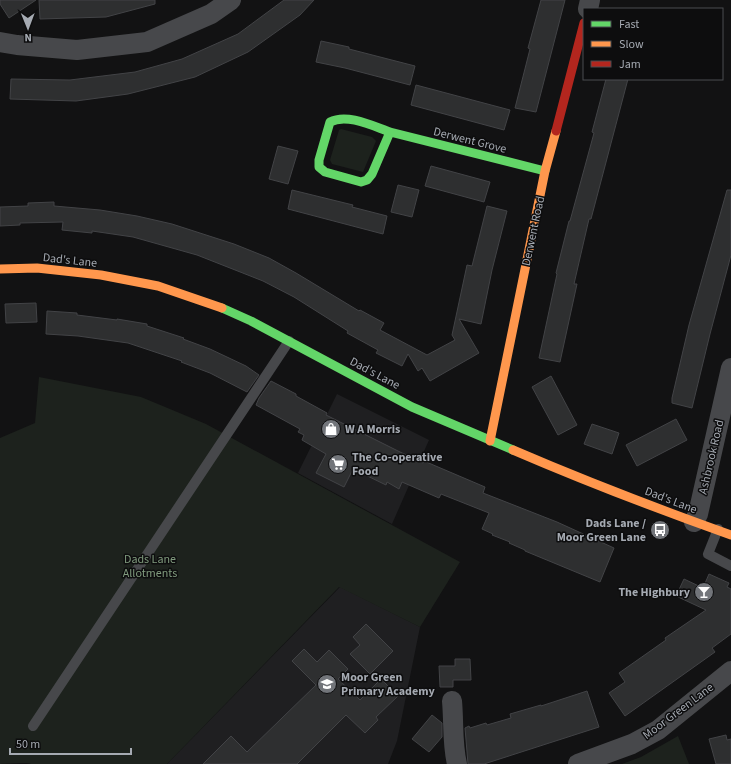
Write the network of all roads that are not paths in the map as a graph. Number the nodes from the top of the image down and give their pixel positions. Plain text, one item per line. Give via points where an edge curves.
1 (231, 0) edge
2 (583, 27) edge
3 (0, 42) edge
4 (390, 132) junction
5 (545, 171) junction
6 (0, 269) edge
7 (289, 341) junction
8 (731, 368) edge
9 (490, 441) junction
10 (694, 522) junction
11 (718, 529) junction
12 (731, 535) edge
13 (731, 566) edge
14 (731, 671) edge
15 (452, 701) dead end
16 (33, 726) dead end
17 (457, 764) edge
18 (578, 764) edge

1 - 3 street via 211,14 147,42 77,50
2 - 5 street, Derwent Road
4 - 4 street, Derwent Grove via 367,180 361,182 325,172 319,167 330,122 333,119 343,118
4 - 5 street, Derwent Grove
5 - 9 street, Derwent Road
6 - 7 street, Dad's Lane via 37,268 101,275 158,286 213,304
7 - 9 street, Dad's Lane via 412,407
7 - 16 lane
8 - 10 street, Ashbrook Road via 698,514
9 - 10 street, Dad's Lane
10 - 11 street, Dad's Lane
11 - 12 street, Dad's Lane
11 - 13 lane via 708,554
14 - 18 street, Moor Green Lane via 658,730 632,744
15 - 17 street via 453,739

